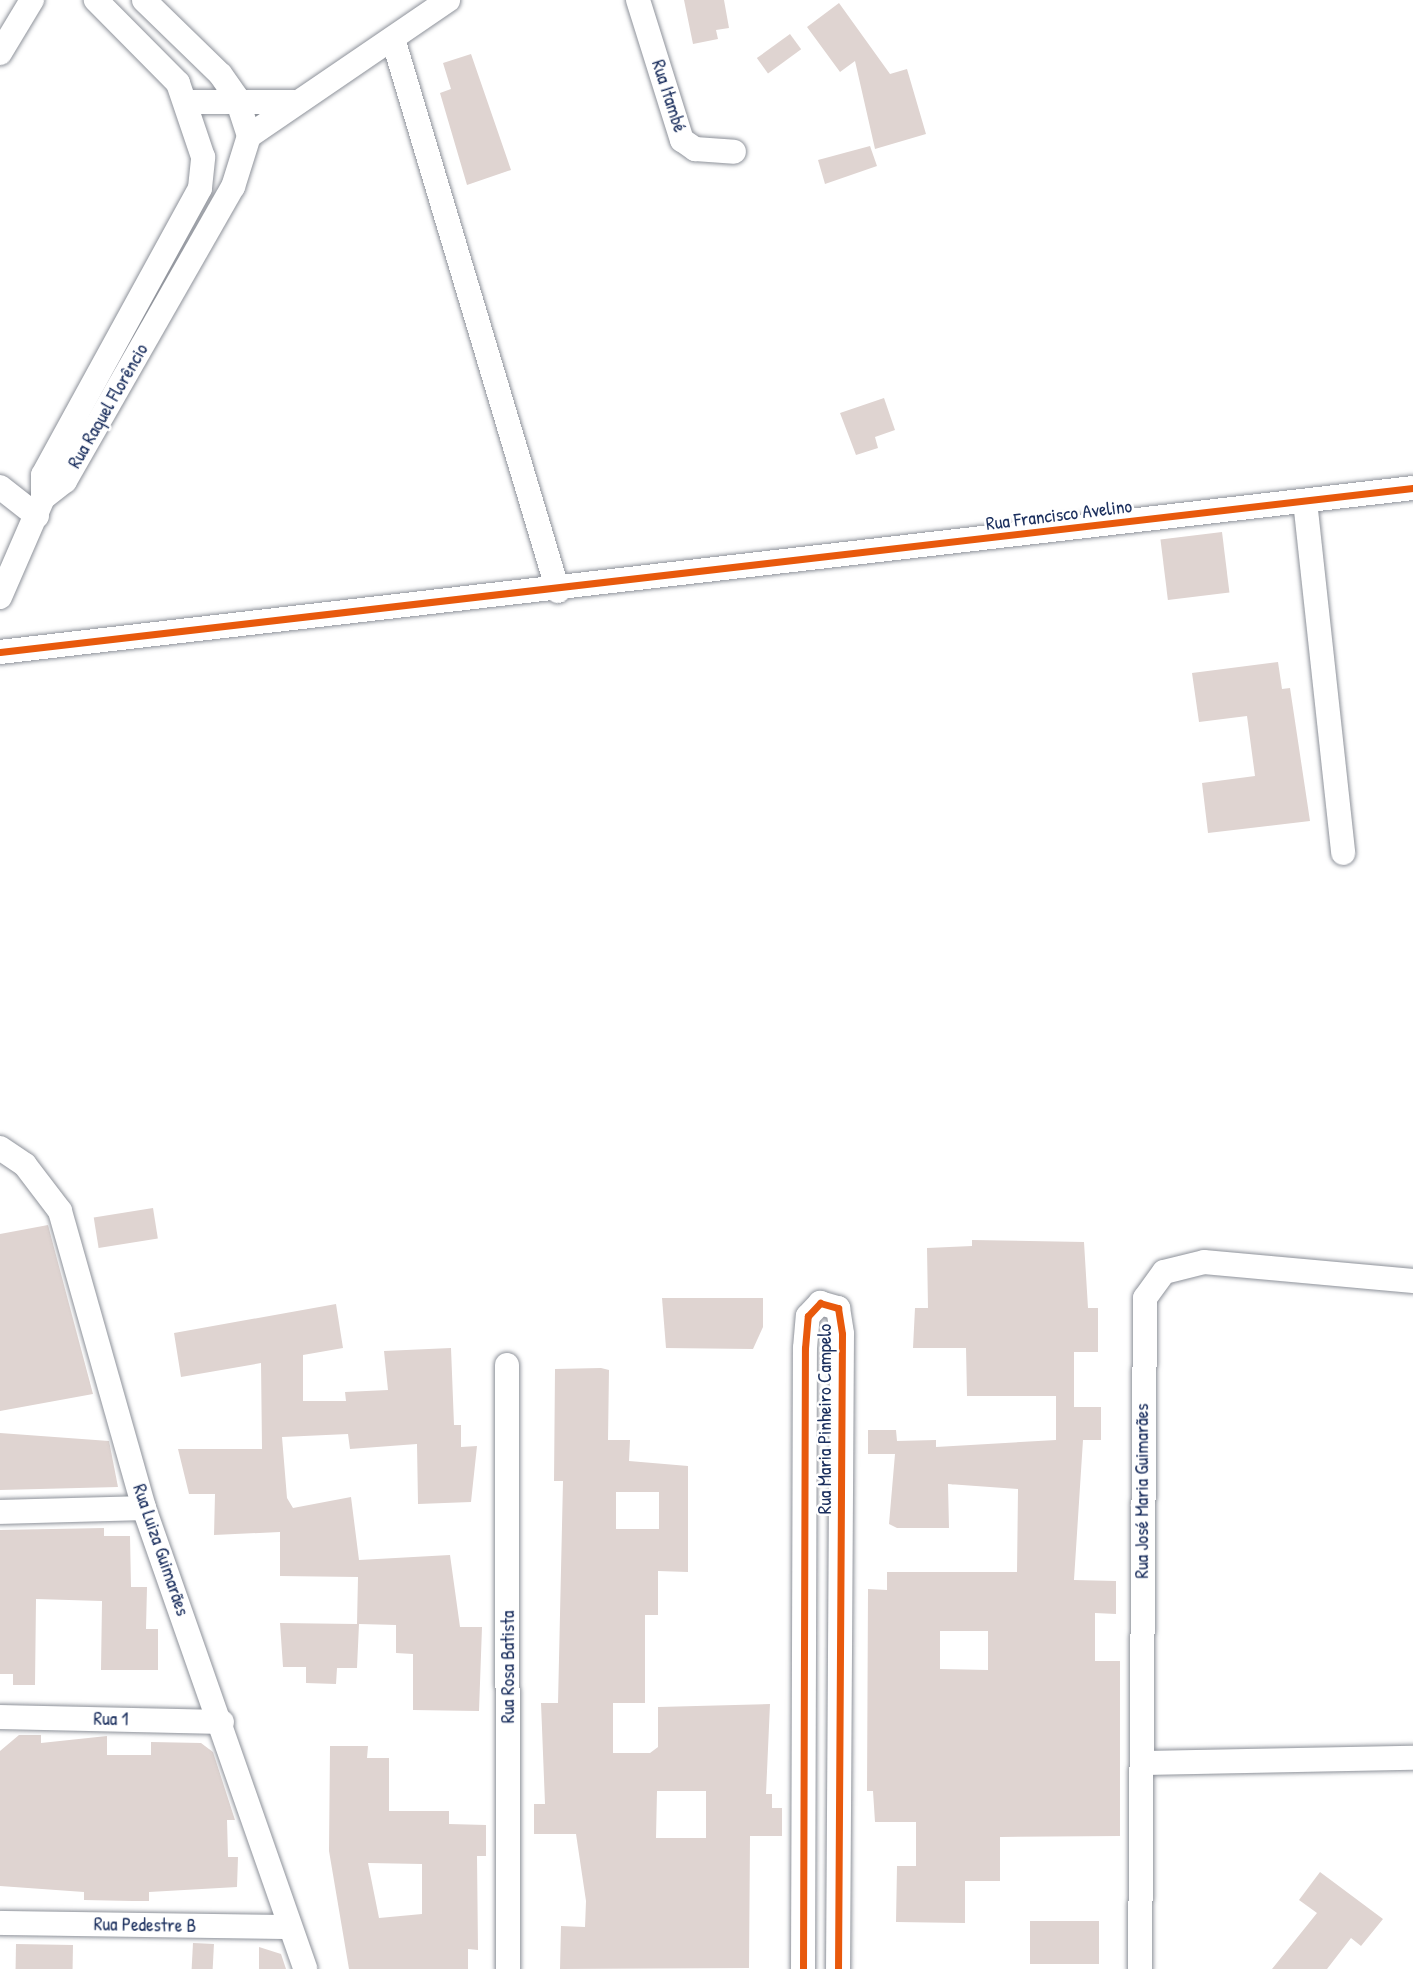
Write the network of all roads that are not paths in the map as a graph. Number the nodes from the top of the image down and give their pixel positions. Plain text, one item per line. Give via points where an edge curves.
1 (32, 0) edge
2 (96, 0) edge
3 (144, 0) edge
4 (448, 0) edge
5 (638, 0) edge
6 (394, 42) junction
7 (0, 53) edge
8 (237, 98) junction
9 (188, 102) junction
10 (294, 102) junction
11 (249, 136) junction
12 (734, 152) dead end
13 (0, 487) edge
14 (1413, 488) edge
15 (1413, 495) edge
16 (1305, 502) junction
17 (40, 507) junction
18 (558, 591) junction
19 (0, 597) edge
20 (0, 652) edge
21 (1343, 853) dead end
22 (0, 1148) edge
23 (1413, 1282) edge
24 (507, 1365) dead end
25 (144, 1508) junction
26 (0, 1512) edge
27 (839, 1673) junction
28 (803, 1674) junction
29 (0, 1717) edge
30 (222, 1722) junction
31 (1413, 1758) edge
32 (1144, 1763) junction
33 (0, 1923) edge
34 (289, 1927) junction
35 (305, 1969) edge
36 (508, 1969) edge
37 (803, 1969) edge
38 (838, 1969) edge
39 (1140, 1969) edge

1 - 7 street
2 - 9 street, Rua Raquel Florêncio via 162,62
3 - 8 street
4 - 6 street
5 - 12 street, Rua Itambé via 682,140 695,149
6 - 10 street
6 - 18 street
8 - 9 street
8 - 10 street
8 - 11 street
9 - 17 street, Rua Raquel Florêncio via 204,157 200,188 43,475
10 - 11 street
11 - 17 street, Rua Raquel Florêncio via 220,211 65,481
13 - 17 street
14 - 15 street
14 - 16 street, Rua Francisco Avelino
16 - 18 street, Rua Francisco Avelino
16 - 21 street
17 - 19 street
18 - 20 street, Rua Francisco Avelino
22 - 25 street, Rua Luiza Guimarães via 25,1165 60,1211
23 - 32 street, Rua José Maria Guimarães via 1204,1262 1164,1272 1152,1283 1140,1317
24 - 36 street, Rua Rosa Batista
25 - 26 street
25 - 30 street, Rua Luiza Guimarães
27 - 28 street
27 - 28 street, Rua Maria Pinheiro Campelo via 842,1334 838,1308 821,1303 808,1316 805,1337
27 - 38 street, Rua Maria Pinheiro Campelo
28 - 37 street, Rua Maria Pinheiro Campelo
29 - 30 street, Rua 1
30 - 34 street, Rua Luiza Guimarães
31 - 32 street
32 - 39 street, Rua José Maria Guimarães
33 - 34 street, Rua Pedestre B
34 - 35 street, Rua Luiza Guimarães

